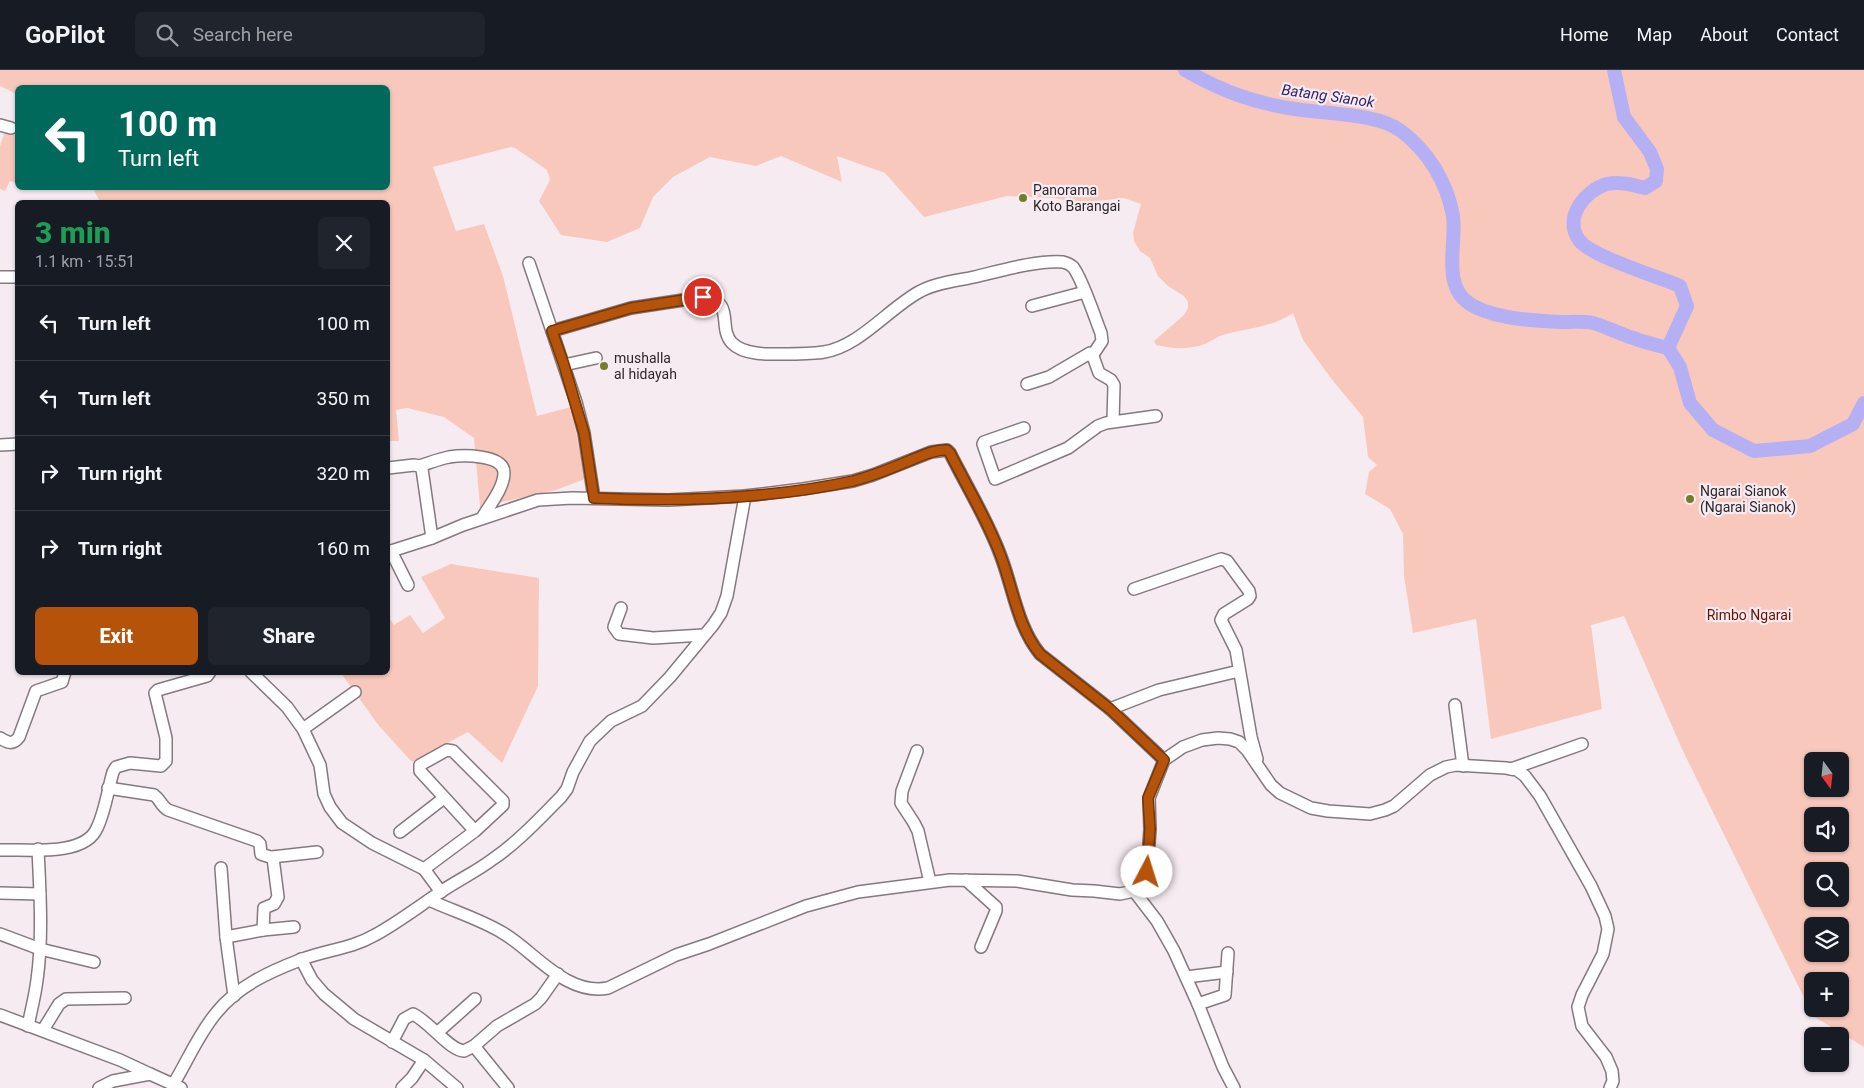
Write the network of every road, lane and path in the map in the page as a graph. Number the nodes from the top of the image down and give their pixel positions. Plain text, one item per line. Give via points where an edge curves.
1 (529, 263) dead end
2 (0, 277) edge
3 (15, 277) edge
4 (1084, 292) junction
5 (1032, 306) dead end
6 (552, 331) junction
7 (1092, 356) junction
8 (596, 358) dead end
9 (564, 365) junction
10 (1027, 384) dead end
11 (1156, 416) dead end
12 (1113, 421) junction
13 (1024, 428) dead end
14 (15, 444) edge
15 (0, 445) edge
16 (419, 466) junction
17 (390, 468) edge
18 (745, 496) junction
19 (594, 498) junction
20 (482, 518) junction
21 (432, 538) junction
22 (390, 551) edge
23 (390, 553) edge
24 (408, 585) dead end
25 (1134, 589) dead end
26 (621, 608) dead end
27 (704, 635) junction
28 (1239, 671) junction
29 (64, 675) edge
30 (208, 675) edge
31 (254, 675) edge
32 (355, 692) dead end
33 (1455, 705) dead end
34 (1110, 709) junction
35 (303, 729) junction
36 (0, 738) edge
37 (1582, 744) dead end
38 (917, 752) dead end
39 (1164, 760) junction
40 (1463, 766) junction
41 (1510, 768) junction
42 (1260, 770) junction
43 (108, 788) junction
44 (444, 798) junction
45 (475, 831) junction
46 (400, 832) dead end
47 (38, 849) junction
48 (0, 850) edge
49 (317, 852) dead end
50 (272, 857) junction
51 (222, 868) dead end
52 (424, 870) junction
53 (966, 880) junction
54 (930, 882) junction
55 (1134, 891) junction
56 (441, 892) junction
57 (0, 894) edge
58 (40, 894) junction
59 (429, 900) junction
60 (294, 927) dead end
61 (263, 930) junction
62 (0, 934) edge
63 (226, 937) junction
64 (981, 947) dead end
65 (40, 949) junction
66 (1228, 953) dead end
67 (301, 959) junction
68 (94, 962) dead end
69 (1227, 972) junction
70 (558, 974) junction
71 (1186, 977) junction
72 (234, 996) junction
73 (125, 998) dead end
74 (475, 999) dead end
75 (1198, 1004) junction
76 (0, 1015) edge
77 (28, 1026) junction
78 (43, 1030) junction
79 (438, 1032) junction
80 (392, 1042) junction
81 (474, 1046) junction
82 (120, 1060) junction
83 (424, 1060) junction
84 (150, 1074) junction
85 (114, 1081) junction
86 (178, 1086) edge
87 (99, 1088) edge
88 (402, 1088) edge
89 (456, 1088) edge
90 (508, 1088) edge
91 (1234, 1088) edge
92 (1610, 1088) edge

1 - 6 street
2 - 3 street
4 - 5 street
4 - 6 street via 1073,267 1062,262 1025,265 938,285 906,300 854,340 824,352 758,354 738,347 731,342 719,302 703,297 631,308
4 - 7 street via 1102,333 1102,341
6 - 9 street
7 - 10 street via 1086,354 1049,377
7 - 12 street via 1099,373 1114,385
8 - 9 street
9 - 19 street via 584,433
11 - 12 street
12 - 13 street via 1098,426 1068,448 996,479 984,442
14 - 15 street
16 - 17 street
16 - 20 street via 464,455 500,463 504,468 501,485
16 - 21 street via 423,474
18 - 19 street via 669,500
18 - 27 street via 727,596 720,613
18 - 34 street via 853,481 931,452 947,450 994,537 1024,630 1033,646
19 - 20 street via 538,500
20 - 21 street
21 - 22 street
23 - 24 street
25 - 28 street via 1216,560 1227,561 1250,596 1224,614 1221,620 1236,650
26 - 27 street via 614,627 619,634 652,638
27 - 56 street via 642,706 611,722 590,742 567,789 539,819 496,858
28 - 34 street via 1159,690
28 - 42 street
29 - 36 street via 62,682 36,691 15,742 8,743
30 - 43 street via 155,693 166,738 166,761 161,766 130,763 116,767
31 - 35 street via 287,707
32 - 35 street
33 - 40 street
34 - 39 street
35 - 52 street via 320,765 324,794 342,823
37 - 41 street
38 - 54 street via 902,791 901,803 918,831
39 - 42 street via 1183,747 1202,740 1230,739 1247,750
39 - 55 street via 1148,798 1147,872
40 - 41 street
40 - 42 street via 1430,774 1394,806 1370,814 1311,808 1280,793
41 - 92 street via 1525,776 1540,796 1605,916 1606,941 1582,995 1578,1017 1606,1057 1612,1071
43 - 47 street via 97,829 90,840 61,849
43 - 50 street via 157,796 168,810 257,841 261,854
44 - 45 street
44 - 45 street via 419,768 450,750 503,801 502,808
44 - 46 street
45 - 52 street
47 - 48 street
47 - 58 street
49 - 50 street
50 - 61 street via 278,896 274,904 264,908
51 - 63 street
52 - 56 street
53 - 54 street
53 - 55 street via 1017,881 1120,894
53 - 64 street via 996,907
54 - 70 street via 858,892 806,906 676,954 608,988 588,988
55 - 71 street via 1158,922
56 - 59 street
57 - 58 street
58 - 65 street
59 - 67 street via 359,943
59 - 70 street via 503,933
60 - 61 street
61 - 63 street
62 - 65 street
63 - 72 street
65 - 68 street
65 - 77 street
66 - 69 street
67 - 72 street via 249,983
67 - 80 street via 324,994 354,1019
69 - 71 street
69 - 75 street via 1224,995
70 - 81 street via 541,998 497,1026
71 - 75 street
72 - 86 street via 217,1011 206,1027
73 - 78 street via 66,999 59,1004
74 - 79 street
75 - 91 street
76 - 77 street
77 - 78 street
78 - 82 street
79 - 80 street via 413,1014 404,1019
79 - 81 street via 458,1050
80 - 83 street
81 - 90 street
82 - 84 street
82 - 85 street
83 - 88 street
83 - 89 street
84 - 85 street
84 - 86 street
85 - 87 street

